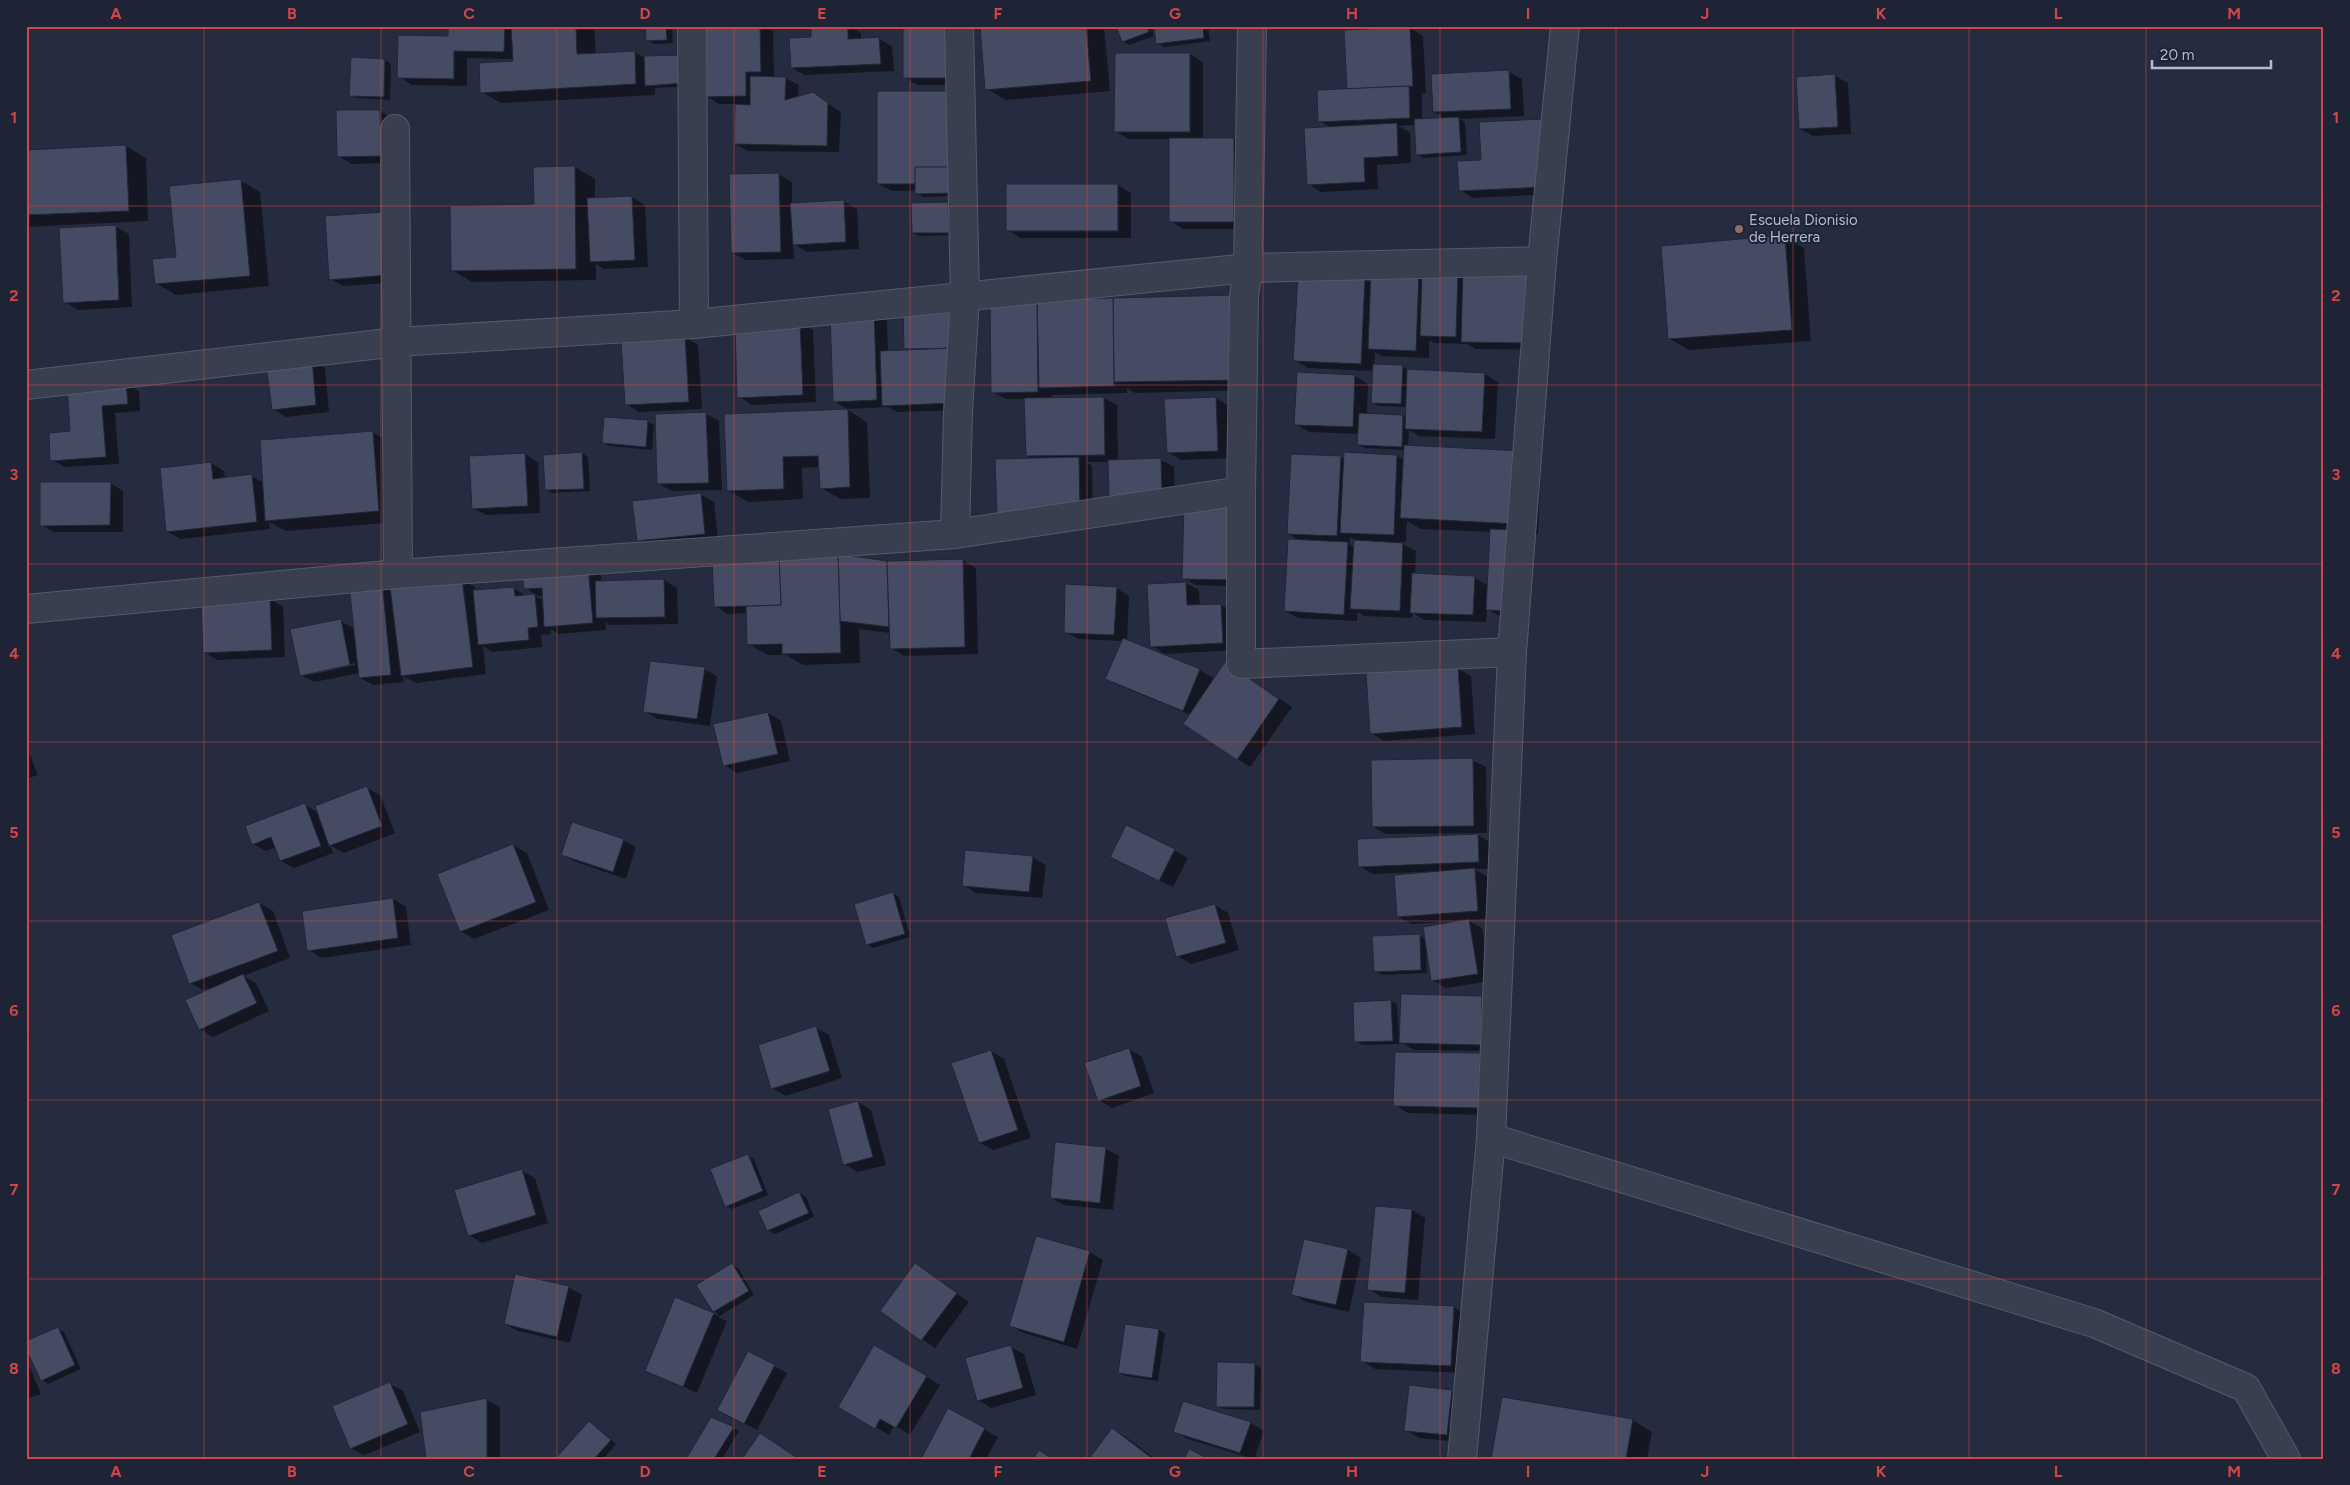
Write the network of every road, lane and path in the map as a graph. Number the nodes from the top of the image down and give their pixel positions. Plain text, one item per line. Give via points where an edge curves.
1 (692, 26) edge
2 (959, 26) edge
3 (1252, 26) edge
4 (1565, 26) edge
5 (395, 129) dead end
6 (1542, 261) junction
7 (1248, 268) junction
8 (965, 297) junction
9 (694, 324) junction
10 (397, 342) junction
11 (26, 385) edge
12 (1241, 491) junction
13 (955, 534) junction
14 (398, 574) junction
15 (26, 609) edge
16 (1512, 652) junction
17 (1491, 1138) junction
18 (1462, 1459) edge
19 (2286, 1459) edge

1 - 9 street
2 - 8 street
3 - 7 street
4 - 6 street
5 - 10 street
6 - 7 street
6 - 16 street
7 - 8 street
7 - 12 street via 1244,296
8 - 9 street
8 - 13 street
9 - 10 street
10 - 11 street
10 - 14 street
12 - 13 street
12 - 16 street via 1241,664
13 - 14 street
14 - 15 street
16 - 17 street
17 - 18 street
17 - 19 street via 2094,1323 2246,1388

